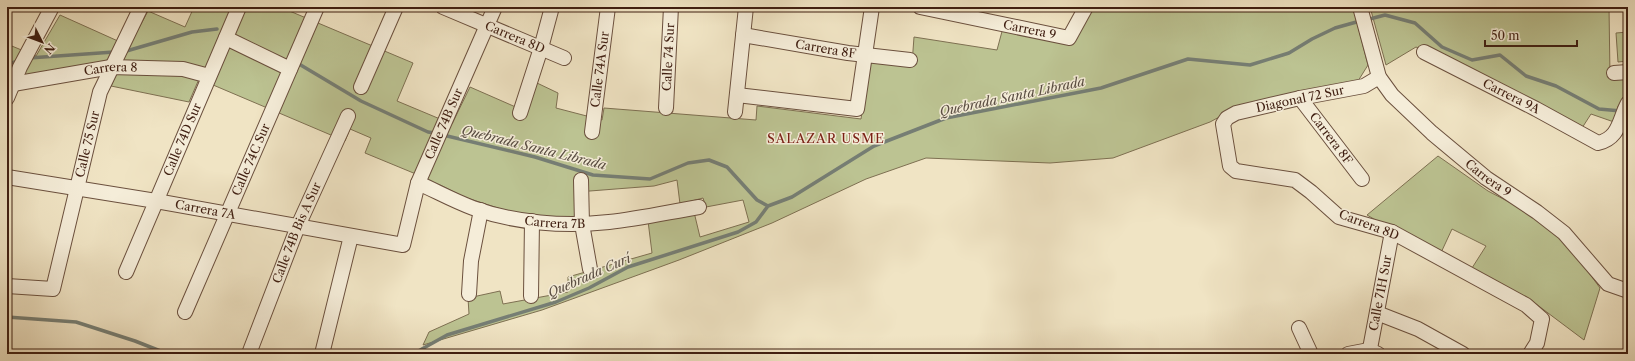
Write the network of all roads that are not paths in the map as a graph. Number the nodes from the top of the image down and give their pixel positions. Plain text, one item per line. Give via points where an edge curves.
1 (52, 7) edge
2 (141, 7) edge
3 (239, 7) edge
4 (317, 7) edge
5 (396, 7) edge
6 (443, 7) edge
7 (495, 7) edge
8 (552, 7) edge
9 (608, 7) edge
10 (671, 7) edge
11 (746, 7) edge
12 (872, 7) edge
13 (920, 7) edge
14 (1086, 7) edge
15 (1360, 7) edge
16 (487, 26) junction
17 (743, 34) junction
18 (226, 38) junction
19 (541, 48) junction
20 (1424, 52) dead end
21 (865, 55) junction
22 (564, 58) dead end
23 (910, 60) dead end
24 (112, 64) junction
25 (290, 69) junction
26 (209, 76) junction
27 (1379, 77) junction
28 (13, 84) junction
29 (361, 87) dead end
30 (737, 95) junction
31 (7, 98) edge
32 (1300, 98) junction
33 (1628, 103) edge
34 (666, 108) dead end
35 (735, 112) dead end
36 (520, 113) dead end
37 (348, 116) dead end
38 (1623, 123) edge
39 (1223, 124) joint
40 (592, 132) dead end
41 (7, 177) edge
42 (1362, 179) dead end
43 (581, 180) dead end
44 (418, 182) junction
45 (76, 188) junction
46 (156, 201) junction
47 (698, 207) dead end
48 (481, 210) junction
49 (228, 214) junction
50 (532, 221) junction
51 (582, 224) junction
52 (298, 226) junction
53 (1392, 232) junction
54 (351, 236) junction
55 (403, 245) joint
56 (590, 269) dead end
57 (126, 272) dead end
58 (7, 286) edge
59 (1628, 291) edge
60 (469, 294) dead end
61 (531, 296) dead end
62 (185, 312) dead end
63 (1377, 313) junction
64 (1299, 328) dead end
65 (1446, 350) edge
66 (250, 351) dead end
67 (1372, 353) edge
68 (322, 354) edge
69 (1311, 354) edge
70 (1348, 354) edge
71 (1463, 354) edge
72 (1530, 354) edge

1 - 28 street
2 - 24 street, Calle 75 Sur
3 - 18 street, Calle 74D Sur
4 - 25 street, Calle 74C Sur
5 - 29 street
6 - 16 street, Carrera 8D
7 - 16 street, Calle 74B Sur
8 - 19 street
9 - 40 street, Calle 74A Sur
10 - 34 street, Calle 74 Sur
11 - 17 street
12 - 21 street
13 - 14 street, Carrera 9 via 1069,38
15 - 27 street, Carrera 9
16 - 19 street, Carrera 8D
16 - 44 street, Calle 74B Sur
17 - 21 street, Carrera 8F
17 - 30 street
18 - 25 street
18 - 26 street, Calle 74D Sur
19 - 22 street, Carrera 8D
19 - 36 street
20 - 38 street, Carrera 9A via 1536,108 1598,143 1613,136
21 - 23 street, Carrera 8F
21 - 30 street via 857,109
24 - 26 street, Carrera 8 via 183,69
24 - 28 street, Carrera 8
24 - 45 street, Calle 75 Sur via 95,109
25 - 49 street, Calle 74C Sur
26 - 46 street, Calle 74D Sur
27 - 32 street, Diagonal 72 Sur via 1364,86
27 - 59 street, Carrera 9 via 1392,95 1432,133 1486,178 1564,232 1608,284
28 - 31 street
30 - 35 street
32 - 39 street, Diagonal 72 Sur via 1236,112
32 - 42 street, Carrera 8F
33 - 38 street
37 - 52 street, Calle 74B Bis A Sur
39 - 53 street, Carrera 8D via 1230,166 1233,169 1295,180 1339,217
41 - 45 street, Carrera 7A
43 - 51 street
44 - 48 street, Carrera 7B
44 - 55 street, Calle 74B Sur
45 - 46 street, Carrera 7A
45 - 58 street, Calle 75 Sur via 53,289
46 - 49 street, Carrera 7A
46 - 57 street, Calle 74D Sur
47 - 51 street, Carrera 7B via 610,222
48 - 50 street, Carrera 7B
48 - 60 street via 471,261
49 - 52 street, Carrera 7A
49 - 62 street, Calle 74C Sur
50 - 51 street, Carrera 7B
50 - 61 street
51 - 56 street
52 - 54 street, Carrera 7A
52 - 66 street, Calle 74B Bis A Sur
53 - 63 street, Calle 71H Sur
53 - 72 street, Carrera 8D via 1526,305 1542,319 1537,343
54 - 55 street, Carrera 7A
54 - 68 street
63 - 65 street via 1418,329
63 - 67 street, Calle 71H Sur
64 - 69 street
65 - 71 street
67 - 70 street

